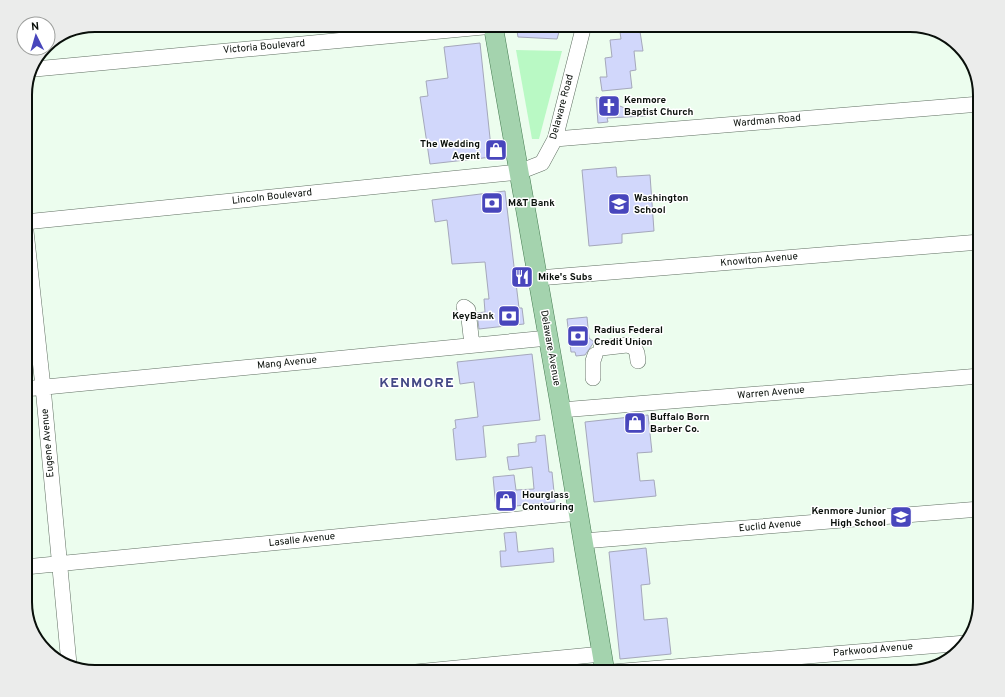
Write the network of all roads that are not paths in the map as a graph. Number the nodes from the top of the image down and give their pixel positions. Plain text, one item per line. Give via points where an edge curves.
1 (430, 32) edge
2 (495, 32) edge
3 (582, 32) edge
4 (38, 69) edge
5 (973, 105) edge
6 (555, 139) junction
7 (519, 172) junction
8 (32, 221) edge
9 (973, 243) edge
10 (538, 278) junction
11 (32, 286) edge
12 (464, 307) dead end
13 (548, 338) junction
14 (472, 345) junction
15 (638, 361) dead end
16 (973, 377) edge
17 (593, 378) dead end
18 (43, 387) junction
19 (32, 388) edge
20 (561, 410) junction
21 (973, 510) edge
22 (579, 513) junction
23 (583, 541) junction
24 (60, 564) junction
25 (32, 566) edge
26 (956, 644) edge
27 (69, 659) edge
28 (603, 663) edge
29 (561, 665) edge
30 (753, 665) edge

1 - 4 street, Victoria Boulevard
2 - 7 main road, Delaware Avenue
3 - 6 street, Delaware Road
5 - 6 street, Wardman Road
6 - 7 street, Delaware Road via 542,163
7 - 8 street, Lincoln Boulevard
7 - 10 main road, Delaware Avenue
9 - 10 street, Knowlton Avenue
10 - 13 main road, Delaware Avenue
11 - 18 street, Eugene Avenue
12 - 14 street via 468,310
13 - 14 street, Mang Avenue
13 - 20 main road, Delaware Avenue
14 - 18 street, Mang Avenue
15 - 17 street via 634,347 626,345 598,351 593,361
16 - 20 street, Warren Avenue
18 - 19 street, Mang Avenue
18 - 24 street, Eugene Avenue
20 - 22 main road, Delaware Avenue
21 - 23 street, Euclid Avenue
22 - 23 main road, Delaware Avenue
22 - 24 street, Lasalle Avenue
23 - 28 main road, Delaware Avenue
24 - 25 street, Lasalle Avenue
24 - 27 street, Eugene Avenue
26 - 30 street, Parkwood Avenue
28 - 29 street

